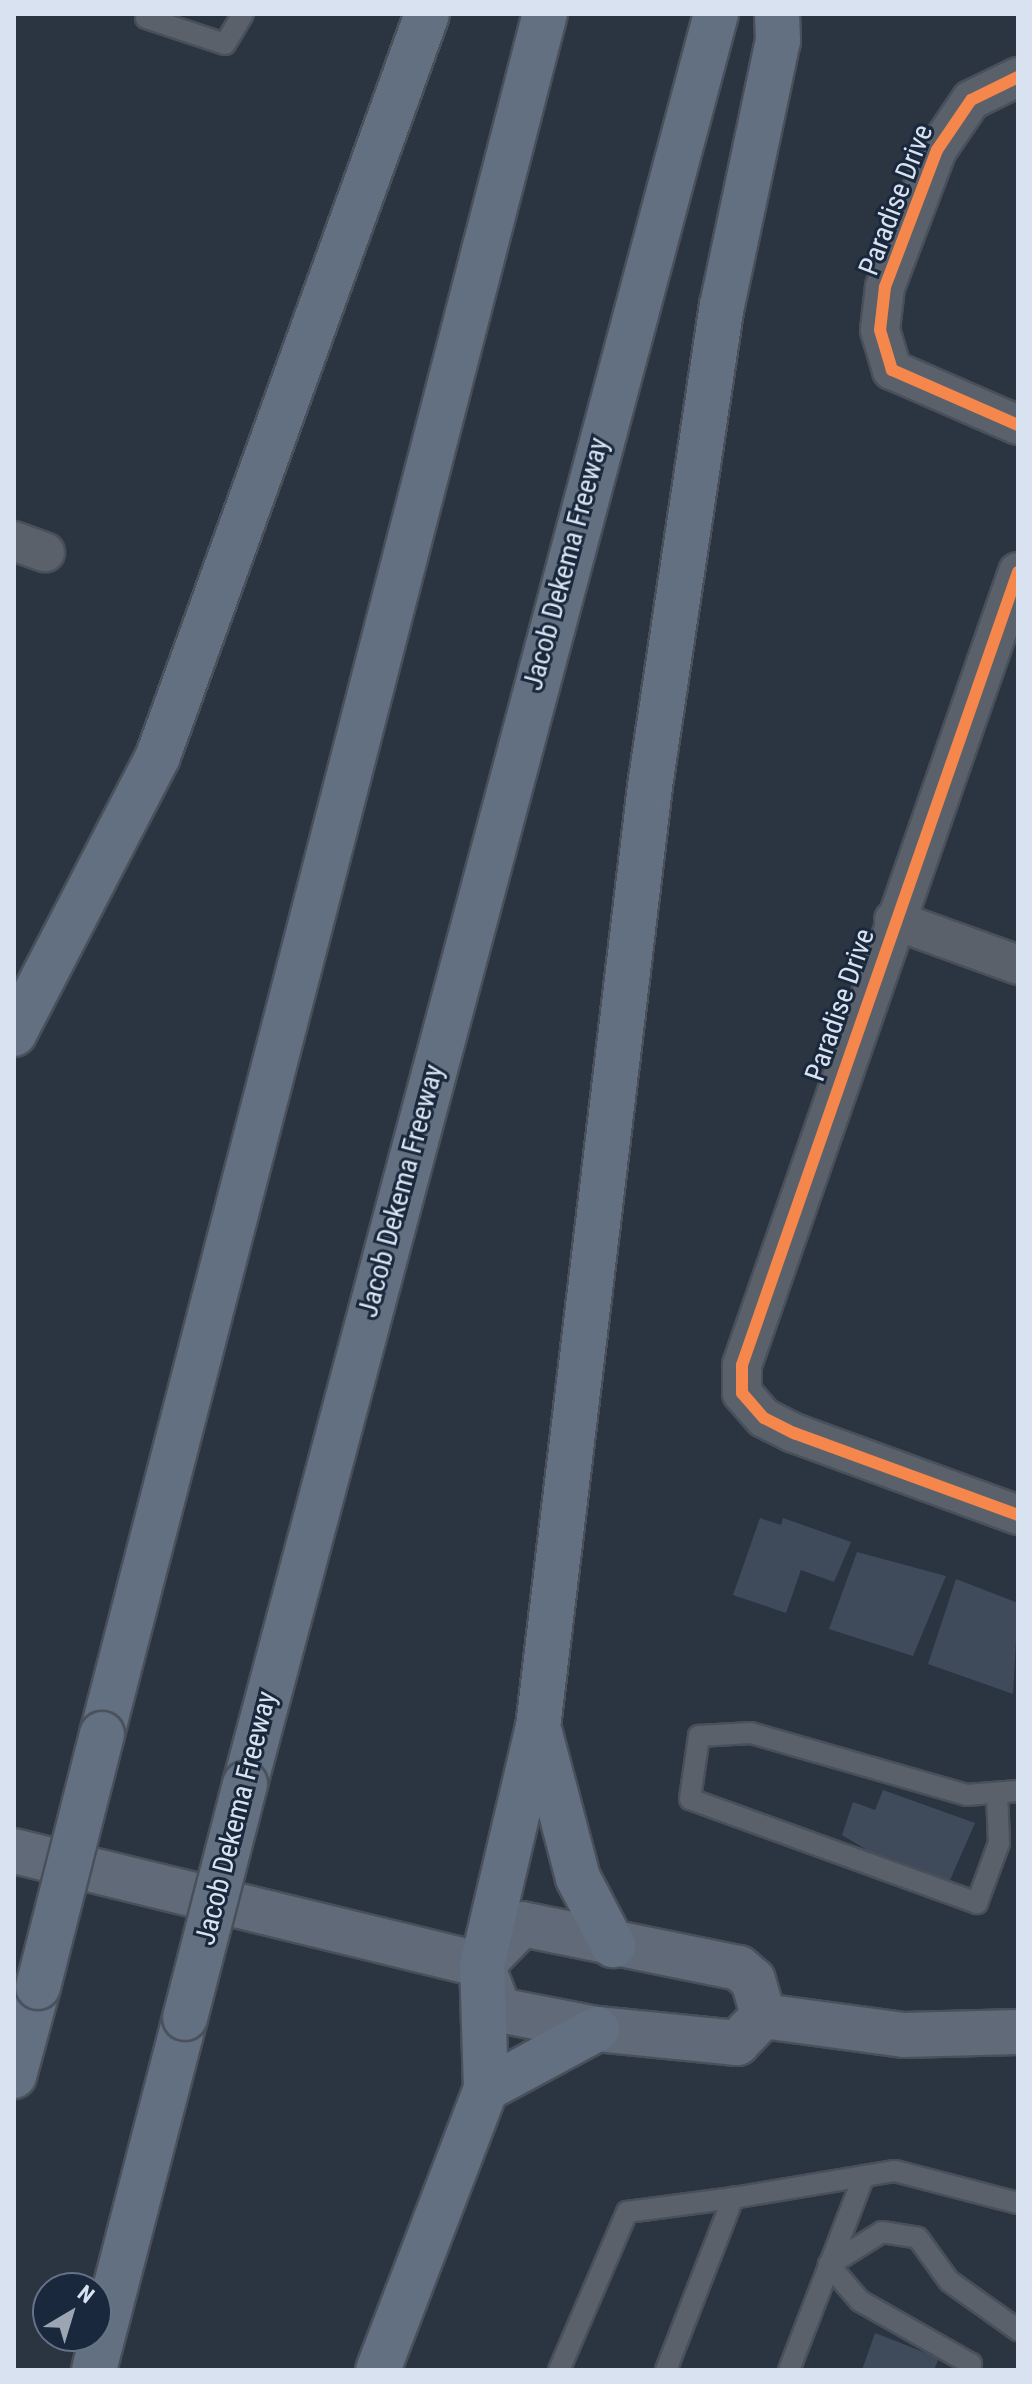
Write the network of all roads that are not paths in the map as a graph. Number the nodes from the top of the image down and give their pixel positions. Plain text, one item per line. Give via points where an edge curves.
1 (243, 14) edge
2 (427, 14) edge
3 (545, 14) edge
4 (716, 14) edge
5 (777, 14) edge
6 (146, 18) dead end
7 (1018, 77) edge
8 (1018, 425) edge
9 (1018, 572) edge
10 (894, 920) junction
11 (1018, 965) edge
12 (14, 1034) edge
13 (1018, 1515) edge
14 (538, 1727) junction
15 (1008, 1792) edge
16 (14, 1851) edge
17 (613, 1945) junction
18 (482, 1965) junction
19 (763, 2016) junction
20 (597, 2029) junction
21 (1018, 2032) edge
22 (14, 2076) edge
23 (486, 2089) junction
24 (864, 2176) junction
25 (733, 2198) junction
26 (1018, 2203) edge
27 (829, 2265) junction
28 (1018, 2330) edge
29 (94, 2370) edge
30 (378, 2370) edge
31 (559, 2370) edge
32 (666, 2370) edge
33 (789, 2370) edge
34 (968, 2370) edge

1 - 6 lane via 225,44
2 - 12 highway via 158,756
3 - 22 highway, bridge
4 - 29 highway, Jacob Dekema Freeway, bridge
5 - 14 highway via 778,41 722,306 650,786
7 - 8 street, Paradise Drive via 971,100 947,131 885,287 880,330 892,370
9 - 10 street, Paradise Drive
10 - 11 street
10 - 13 street, Paradise Drive via 742,1365 742,1393 764,1418 794,1433
14 - 17 highway via 578,1878
14 - 18 highway
15 - 15 lane via 999,1843 977,1903 690,1799 699,1736 751,1733 967,1795
16 - 18 main road
17 - 18 main road via 522,1924
17 - 19 main road via 739,1968 753,1980
18 - 20 main road via 499,2010
18 - 23 highway
19 - 20 main road via 737,2043
19 - 21 main road via 904,2035
20 - 23 highway
23 - 30 highway
24 - 25 lane
24 - 26 lane via 895,2171
24 - 27 lane
25 - 31 lane via 627,2212
25 - 32 lane
27 - 28 lane via 882,2232 918,2238 949,2281
27 - 33 lane
27 - 34 lane via 860,2301 971,2364

